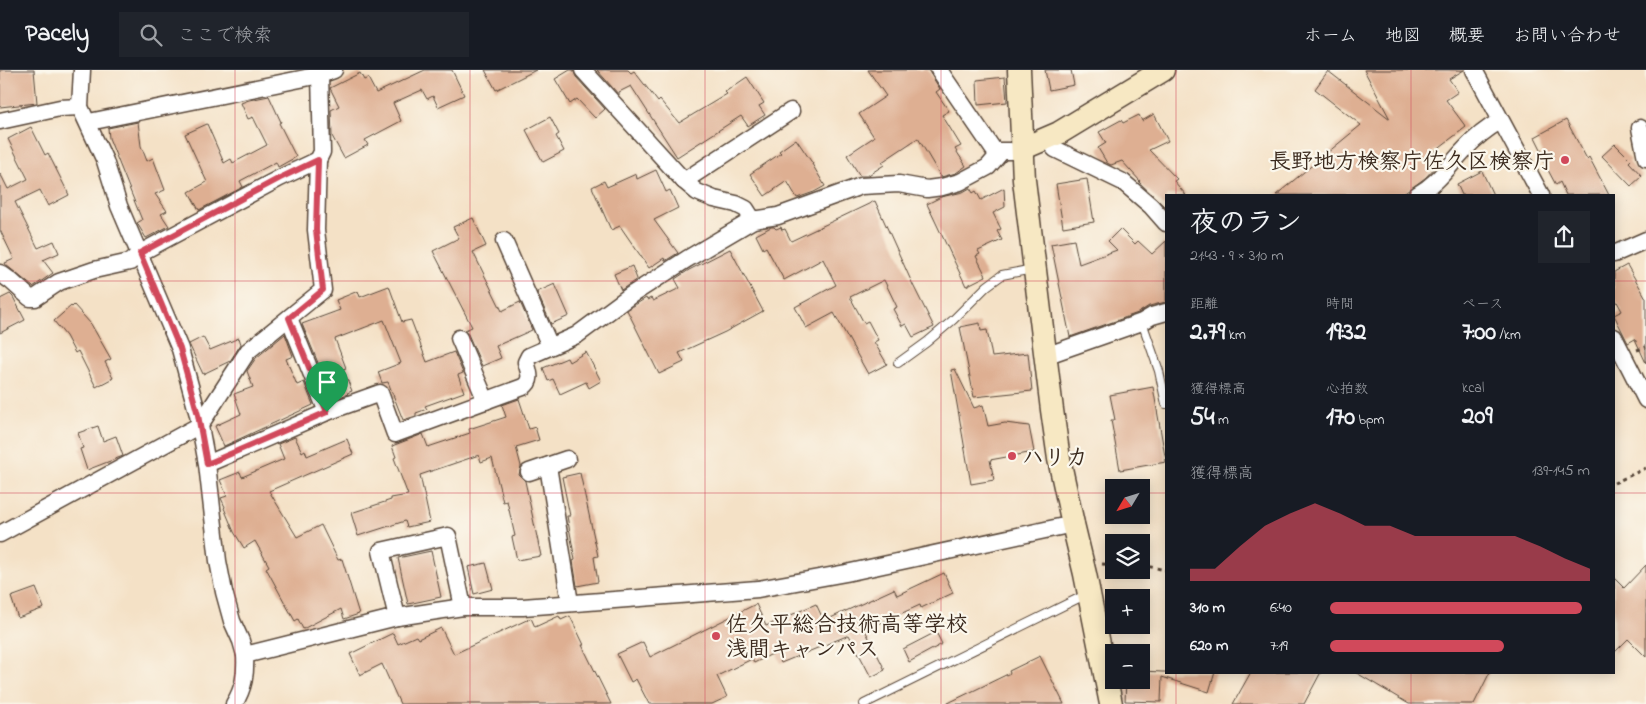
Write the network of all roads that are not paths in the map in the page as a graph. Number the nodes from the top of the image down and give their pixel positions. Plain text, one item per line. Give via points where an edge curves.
1 (82, 70) edge
2 (583, 70) edge
3 (939, 70) edge
4 (1019, 70) edge
5 (1163, 70) edge
6 (1474, 70) edge
7 (327, 72) edge
8 (80, 107) junction
9 (791, 111) dead end
10 (0, 121) edge
11 (1500, 121) junction
12 (89, 122) junction
13 (1640, 128) dead end
14 (1046, 139) junction
15 (1024, 148) junction
16 (1001, 152) junction
17 (1646, 158) edge
18 (318, 160) junction
19 (684, 181) junction
20 (1425, 193) edge
21 (1540, 194) edge
22 (753, 220) junction
23 (1165, 222) edge
24 (504, 240) dead end
25 (1646, 240) edge
26 (140, 253) junction
27 (1615, 254) edge
28 (1034, 269) junction
29 (0, 274) edge
30 (1165, 312) edge
31 (289, 318) junction
32 (1142, 322) junction
33 (459, 338) dead end
34 (1615, 339) edge
35 (550, 346) junction
36 (1044, 356) junction
37 (898, 363) dead end
38 (1165, 399) edge
39 (1646, 400) edge
40 (486, 401) junction
41 (327, 412) junction
42 (200, 425) junction
43 (566, 459) dead end
44 (207, 464) junction
45 (548, 466) junction
46 (529, 472) dead end
47 (1073, 524) junction
48 (0, 534) edge
49 (1088, 593) junction
50 (570, 604) junction
51 (463, 607) junction
52 (398, 617) junction
53 (245, 655) junction
54 (234, 704) edge
55 (864, 704) edge
56 (1111, 704) edge

1 - 8 street
2 - 19 street
3 - 16 street via 992,149
4 - 15 street
5 - 14 street
6 - 11 street
7 - 12 street
7 - 18 street via 322,152
8 - 10 street
8 - 12 street
9 - 19 street
11 - 20 street via 1482,132
11 - 21 street
12 - 26 street via 119,206
13 - 17 street
14 - 15 street
14 - 23 street via 1056,149 1123,182
15 - 16 street
15 - 28 street via 1024,180
16 - 22 street via 988,167 960,182 942,187 861,186 778,216
18 - 26 street
18 - 31 street via 316,230 323,290
19 - 22 street via 697,192 746,209
22 - 35 street via 631,295 577,335
24 - 35 street
25 - 27 street
26 - 29 street via 130,262 59,282 35,298 30,298
26 - 42 street via 180,349
28 - 36 street
28 - 37 lane via 1002,275 927,342
30 - 32 street
31 - 41 street
31 - 42 street via 248,351
32 - 36 street
32 - 38 lane via 1159,370
33 - 40 street
34 - 39 street
35 - 40 street via 527,358 530,377 526,385
36 - 47 street
40 - 41 street via 394,434 380,393
41 - 44 street
42 - 44 street
42 - 48 street
43 - 45 street
44 - 53 street via 224,592
45 - 46 street
45 - 50 street
47 - 49 street
47 - 50 street via 758,589
49 - 55 lane
49 - 56 street
50 - 51 street
51 - 52 street
51 - 52 street via 448,536 381,551
52 - 53 street
53 - 54 street via 242,691

